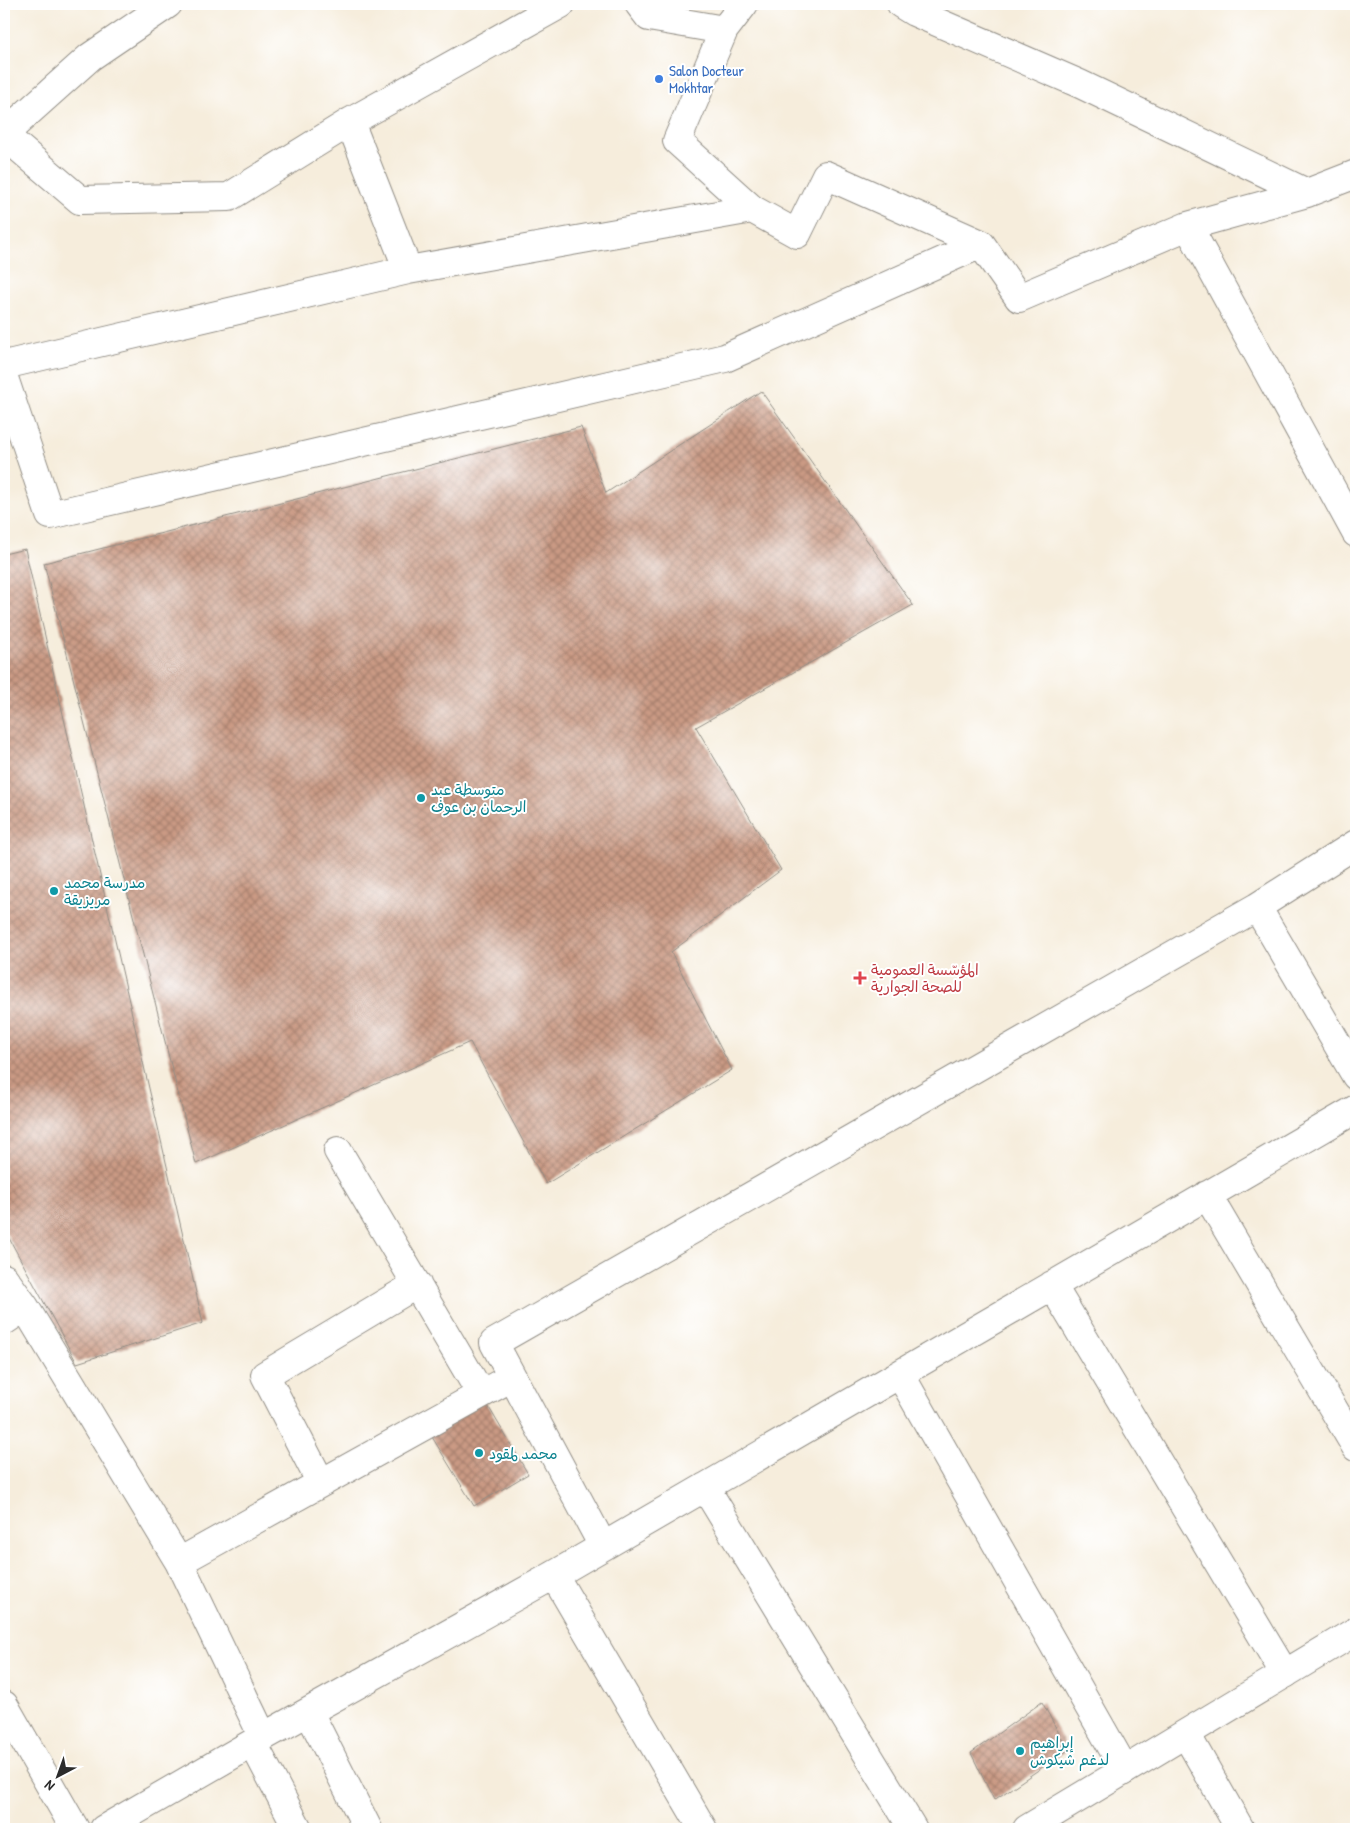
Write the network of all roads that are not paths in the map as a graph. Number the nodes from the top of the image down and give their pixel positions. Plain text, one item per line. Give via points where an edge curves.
1 (168, 4) edge
2 (561, 4) edge
3 (639, 4) edge
4 (744, 4) edge
5 (900, 4) edge
6 (724, 30) junction
7 (350, 122) junction
8 (4, 134) edge
9 (1356, 174) edge
10 (1307, 193) junction
11 (752, 209) junction
12 (1188, 226) junction
13 (981, 244) junction
14 (408, 270) junction
15 (4, 365) edge
16 (4, 378) edge
17 (1356, 533) edge
18 (1356, 844) edge
19 (1258, 907) junction
20 (1356, 1076) edge
21 (1356, 1109) edge
22 (338, 1151) dead end
23 (1208, 1195) junction
24 (4, 1278) edge
25 (417, 1284) junction
26 (1052, 1285) junction
27 (14, 1314) edge
28 (494, 1343) junction
29 (462, 1360) junction
30 (900, 1374) junction
31 (512, 1377) junction
32 (481, 1394) junction
33 (1356, 1447) edge
34 (321, 1483) junction
35 (705, 1487) junction
36 (603, 1546) junction
37 (179, 1562) junction
38 (554, 1575) junction
39 (1356, 1631) edge
40 (1285, 1674) junction
41 (4, 1705) edge
42 (309, 1712) junction
43 (1186, 1734) junction
44 (258, 1740) junction
45 (1125, 1770) junction
46 (75, 1829) edge
47 (104, 1829) edge
48 (298, 1829) edge
49 (368, 1829) edge
50 (703, 1829) edge
51 (913, 1829) edge
52 (1027, 1829) edge
53 (1240, 1829) edge

1 - 8 street via 90,57
2 - 7 street
3 - 6 street via 649,17
4 - 6 street
5 - 10 street via 1080,84
6 - 11 street via 677,140
7 - 8 street via 229,197 80,200
7 - 14 street
9 - 10 street
10 - 12 street
11 - 13 street via 797,234 826,175
11 - 14 street
12 - 13 street via 1019,298
12 - 17 street
13 - 16 street via 724,358 50,515
14 - 15 street
18 - 19 street
19 - 20 street
19 - 28 street
21 - 23 street
22 - 25 street
23 - 26 street
23 - 33 street
24 - 27 street
25 - 29 street
25 - 34 street via 265,1375
26 - 30 street
26 - 40 street
27 - 37 street
28 - 29 street
28 - 31 street
29 - 32 street
30 - 35 street
30 - 45 street
31 - 32 street
31 - 36 street
32 - 34 street
34 - 37 street
35 - 36 street
35 - 51 street
36 - 38 street
37 - 44 street
38 - 42 street
38 - 50 street
39 - 40 street
40 - 43 street
41 - 46 street
42 - 44 street
42 - 49 street
43 - 45 street
43 - 53 street
44 - 47 street
44 - 48 street
45 - 52 street

